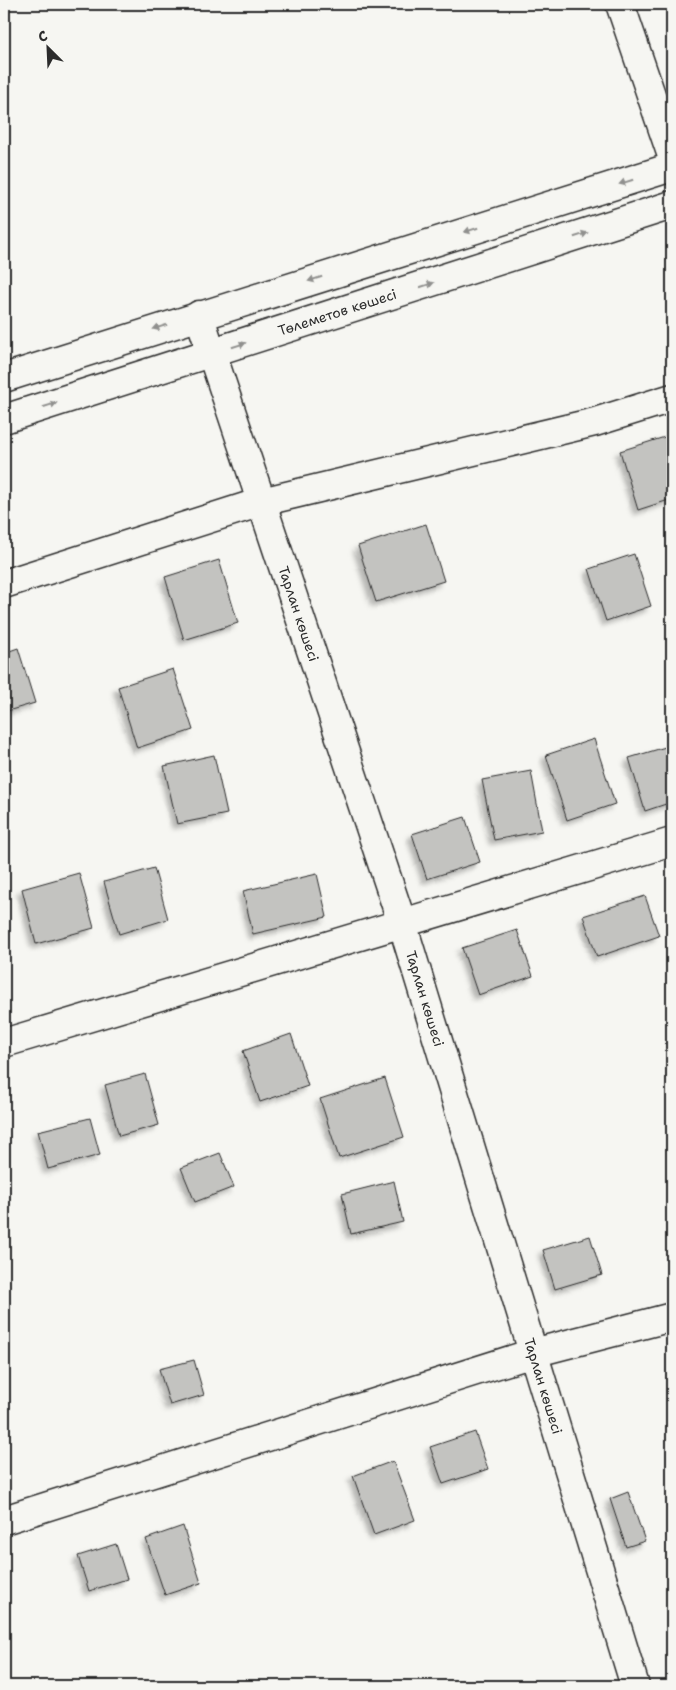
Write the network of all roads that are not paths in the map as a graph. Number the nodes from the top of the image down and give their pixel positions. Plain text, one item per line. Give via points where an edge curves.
1 (620, 4) edge
2 (672, 156) edge
3 (672, 167) edge
4 (672, 205) edge
5 (199, 315) junction
6 (212, 354) junction
7 (4, 378) edge
8 (672, 398) edge
9 (4, 420) edge
10 (261, 502) junction
11 (4, 584) edge
12 (672, 842) edge
13 (402, 924) junction
14 (4, 1043) edge
15 (672, 1317) edge
16 (533, 1353) junction
17 (4, 1520) edge
18 (635, 1686) edge

1 - 2 street
3 -> 5 street
6 -> 4 street, Төлеметов көшесі
5 - 6 street, Тарлан көшесі
5 -> 7 street
9 -> 6 street, Төлеметов көшесі
6 - 10 street, Тарлан көшесі
8 - 10 street via 595,422
10 - 11 street
10 - 13 street, Тарлан көшесі
12 - 13 street
13 - 14 street
13 - 16 street, Тарлан көшесі
15 - 16 street
16 - 17 street
16 - 18 street, Тарлан көшесі

